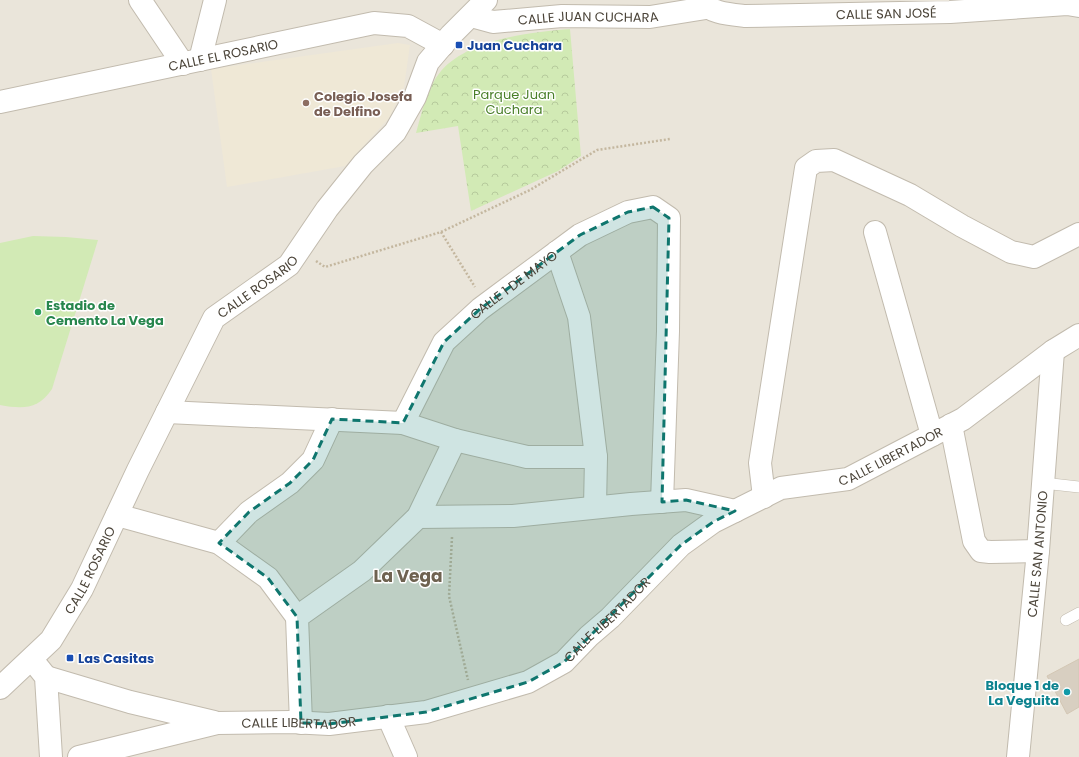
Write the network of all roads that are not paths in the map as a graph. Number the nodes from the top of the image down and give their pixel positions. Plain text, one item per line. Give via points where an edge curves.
1 (140, 0) edge
2 (215, 0) edge
3 (486, 0) edge
4 (702, 4) edge
5 (1079, 6) edge
6 (471, 16) junction
7 (443, 45) junction
8 (192, 62) junction
9 (0, 102) edge
10 (875, 232) dead end
11 (1079, 234) edge
12 (557, 252) junction
13 (1079, 335) edge
14 (1053, 351) junction
15 (167, 412) junction
16 (332, 419) junction
17 (403, 422) junction
18 (951, 425) junction
19 (932, 435) junction
20 (455, 440) junction
21 (596, 457) junction
22 (1043, 483) junction
23 (1078, 490) edge
24 (764, 497) junction
25 (662, 502) junction
26 (595, 507) junction
27 (735, 511) junction
28 (117, 515) junction
29 (418, 516) junction
30 (219, 543) junction
31 (1038, 551) junction
32 (1079, 613) edge
33 (297, 617) junction
34 (1066, 620) dead end
35 (31, 658) junction
36 (46, 678) junction
37 (0, 688) edge
38 (388, 716) junction
39 (301, 722) junction
40 (217, 723) junction
41 (51, 757) edge
42 (79, 757) edge
43 (406, 757) edge
44 (1018, 757) edge

1 - 8 street
2 - 8 street
3 - 6 street, CALLE ROSARIO
4 - 5 street, CALLE SAN JOSÉ via 720,13 744,16 950,12 1067,4
4 - 6 street, CALLE JUAN CUCHARA via 650,17 562,16 493,22
6 - 7 street, CALLE ROSARIO
7 - 8 street, CALLE EL ROSARIO via 408,26 374,23
7 - 15 street, CALLE ROSARIO via 428,62 415,97 395,132 364,164 327,209 289,265 214,318
8 - 9 street, CALLE EL ROSARIO
10 - 19 street
11 - 24 street via 1034,257 1011,252 910,195 834,160 816,161 806,168 760,463
12 - 17 street, CALLE 1 DE MAYO via 486,305 444,342
12 - 21 street via 579,318
12 - 25 street, CALLE 1 DE MAYO via 580,236 628,212 653,207 669,218
13 - 14 street, CALLE LIBERTADOR
14 - 18 street, CALLE LIBERTADOR via 963,419
14 - 22 street, CALLE SAN ANTONIO
15 - 16 street
15 - 28 street, CALLE ROSARIO
16 - 17 street
16 - 30 street via 313,460 290,483 249,512
17 - 20 street
18 - 19 street, CALLE LIBERTADOR
18 - 31 street via 977,546 990,552
19 - 24 street, CALLE LIBERTADOR via 848,479 780,488
20 - 21 street via 527,457
20 - 29 street
21 - 26 street
22 - 23 lane
22 - 31 street, CALLE SAN ANTONIO
24 - 27 street, CALLE LIBERTADOR
25 - 26 street
25 - 27 street via 686,500
26 - 29 street via 513,516
27 - 38 street, CALLE LIBERTADOR via 713,522 681,546 564,662 528,682 426,712
28 - 30 street
28 - 35 street, CALLE ROSARIO via 82,589 51,640
29 - 33 street via 362,571
30 - 33 street via 268,578
31 - 44 street, CALLE SAN ANTONIO
32 - 34 lane
33 - 39 street
35 - 36 street
35 - 37 street, CALLE ROSARIO
36 - 40 street
36 - 41 street
38 - 39 street, CALLE LIBERTADOR via 329,724
38 - 43 street
39 - 40 street, CALLE LIBERTADOR
40 - 42 street, CALLE LIBERTADOR

